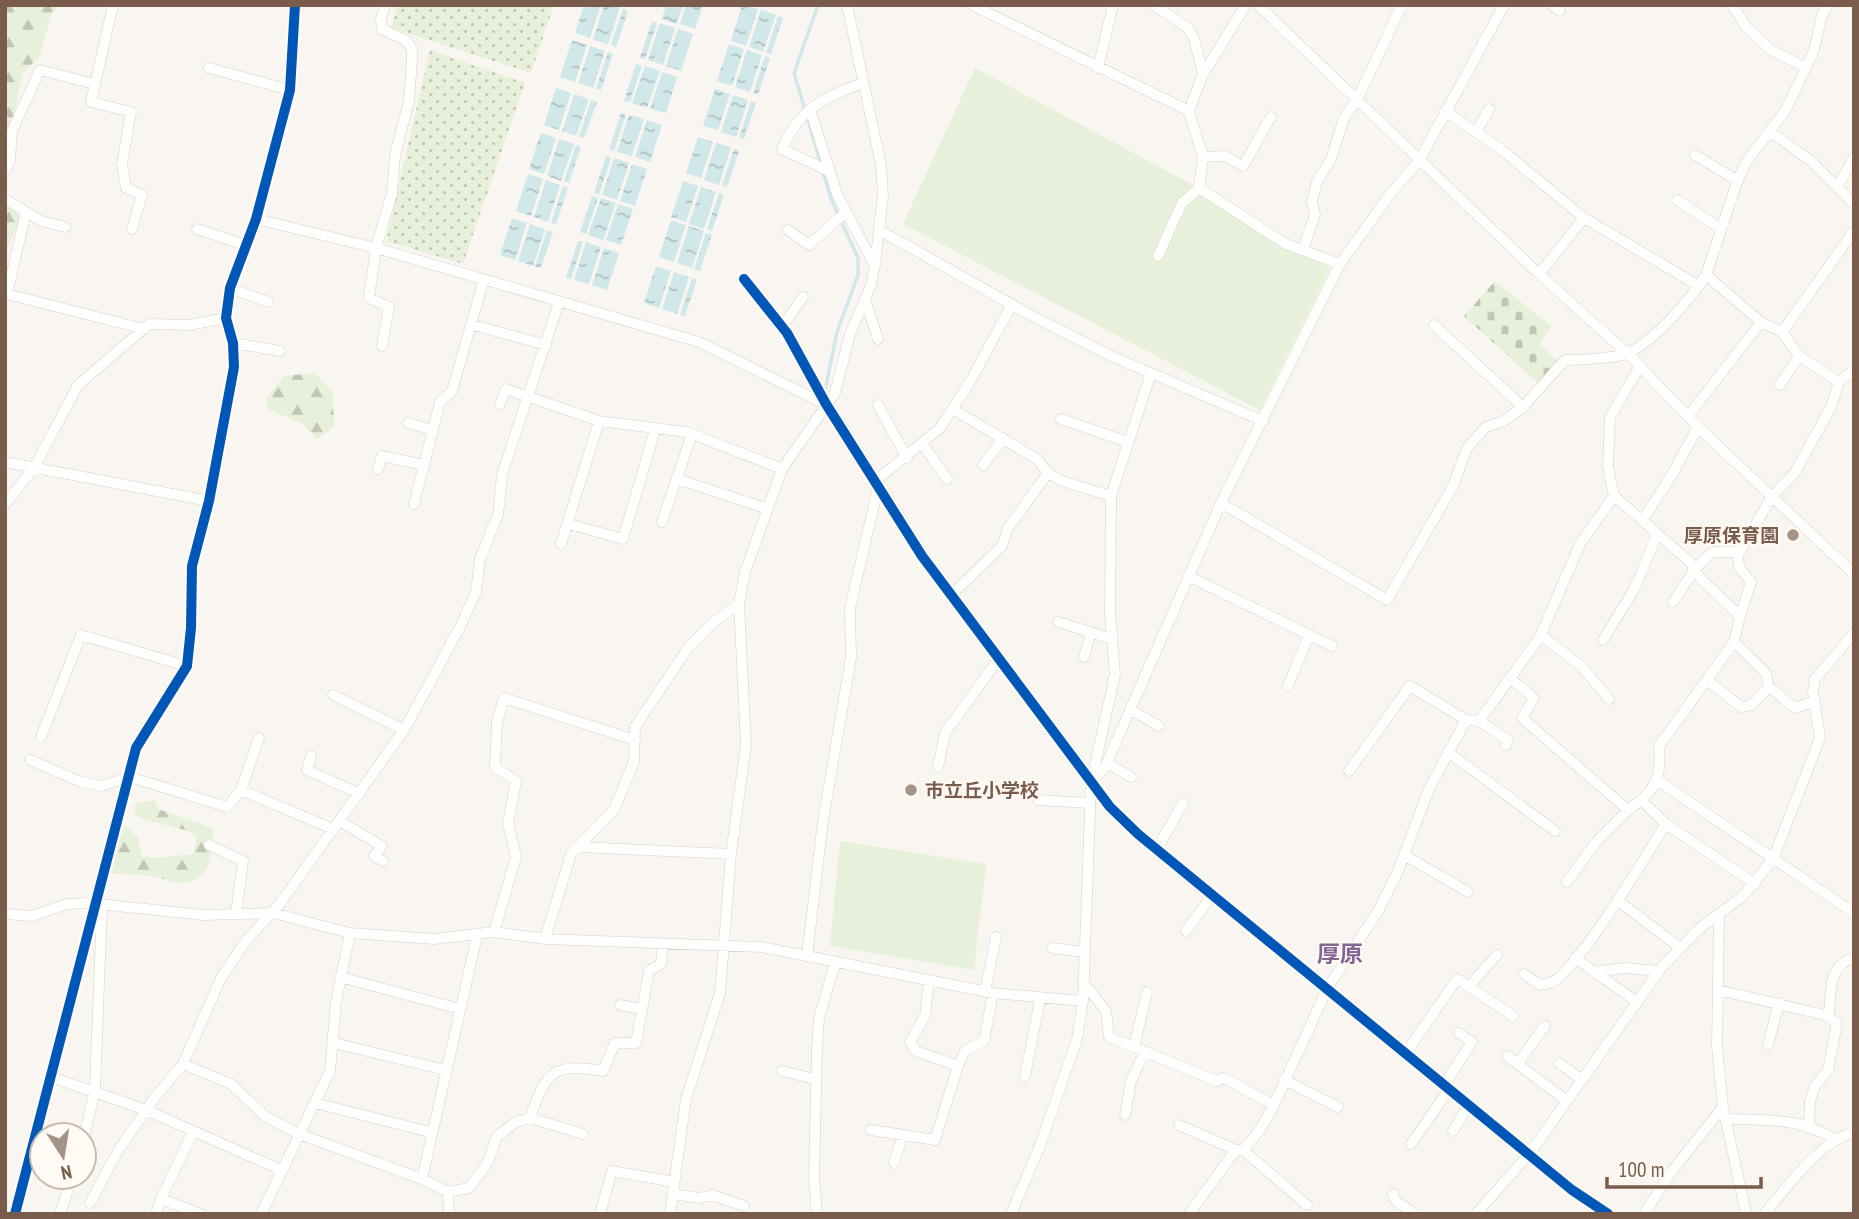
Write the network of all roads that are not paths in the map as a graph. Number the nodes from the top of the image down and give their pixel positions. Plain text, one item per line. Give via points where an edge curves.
1 (113, 5) edge
2 (296, 5) edge
3 (386, 5) edge
4 (847, 5) edge
5 (972, 5) edge
6 (1113, 5) edge
7 (1154, 5) edge
8 (1246, 5) edge
9 (1258, 5) edge
10 (1402, 5) edge
11 (1504, 5) edge
12 (1732, 5) edge
13 (1828, 5) edge
14 (209, 68) dead end
15 (1098, 68) junction
16 (1806, 68) junction
17 (1203, 74) junction
18 (863, 83) junction
19 (95, 84) junction
20 (290, 90) junction
21 (1357, 100) junction
22 (1489, 109) dead end
23 (1189, 111) junction
24 (1446, 111) junction
25 (807, 112) junction
26 (1271, 117) dead end
27 (1769, 131) junction
28 (1476, 132) junction
29 (1695, 155) dead end
30 (1203, 157) junction
31 (1854, 158) edge
32 (1419, 161) junction
33 (5, 170) edge
34 (828, 170) junction
35 (1738, 181) junction
36 (1837, 187) junction
37 (1199, 188) junction
38 (5, 199) edge
39 (1677, 200) dead end
40 (1854, 204) edge
41 (26, 212) junction
42 (845, 213) junction
43 (1584, 218) junction
44 (256, 219) junction
45 (65, 226) dead end
46 (132, 229) dead end
47 (197, 229) dead end
48 (1721, 229) junction
49 (788, 230) dead end
50 (879, 230) junction
51 (1854, 231) edge
52 (245, 245) junction
53 (376, 248) junction
54 (1303, 249) junction
55 (1158, 256) dead end
56 (1340, 264) junction
57 (875, 265) junction
58 (1539, 274) junction
59 (1706, 275) junction
60 (484, 279) junction
61 (744, 279) dead end
62 (1699, 286) junction
63 (230, 288) junction
64 (803, 297) dead end
65 (865, 299) junction
66 (268, 302) dead end
67 (559, 302) junction
68 (1012, 304) junction
69 (226, 318) junction
70 (1761, 322) junction
71 (473, 325) junction
72 (1434, 326) dead end
73 (782, 327) junction
74 (144, 329) junction
75 (1782, 332) junction
76 (878, 339) dead end
77 (233, 343) junction
78 (546, 345) junction
79 (382, 346) dead end
80 (280, 351) dead end
81 (1628, 354) junction
82 (1799, 356) junction
83 (1639, 368) junction
84 (1854, 370) edge
85 (1151, 373) junction
86 (1839, 382) junction
87 (1780, 385) dead end
88 (529, 397) junction
89 (827, 403) junction
90 (500, 404) dead end
91 (878, 405) dead end
92 (1523, 407) junction
93 (954, 410) junction
94 (1689, 415) junction
95 (1061, 419) dead end
96 (599, 421) junction
97 (1263, 421) junction
98 (408, 423) dead end
99 (1698, 427) junction
100 (433, 430) junction
101 (655, 430) junction
102 (692, 434) junction
103 (1003, 438) junction
104 (1128, 442) junction
105 (923, 445) junction
106 (907, 458) junction
107 (5, 462) edge
108 (424, 465) junction
109 (983, 465) dead end
110 (34, 468) junction
111 (378, 469) dead end
112 (782, 469) junction
113 (1048, 473) junction
114 (677, 479) junction
115 (947, 479) dead end
116 (879, 481) junction
117 (1111, 496) junction
118 (1614, 496) junction
119 (1772, 496) junction
120 (209, 501) junction
121 (1222, 503) junction
122 (414, 504) dead end
123 (5, 505) edge
124 (765, 508) junction
125 (1642, 521) junction
126 (662, 522) dead end
127 (569, 524) junction
128 (1657, 534) junction
129 (561, 544) dead end
130 (1740, 552) junction
131 (1695, 569) junction
132 (1854, 573) edge
133 (1191, 577) junction
134 (951, 595) junction
135 (1673, 602) dead end
136 (739, 603) junction
137 (1740, 616) junction
138 (1058, 622) dead end
139 (1091, 632) junction
140 (1854, 633) edge
141 (1309, 635) junction
142 (1541, 635) junction
143 (1112, 639) junction
144 (1603, 640) dead end
145 (1734, 642) junction
146 (1332, 646) dead end
147 (1000, 657) junction
148 (1084, 657) dead end
149 (187, 666) junction
150 (1512, 680) junction
151 (1707, 680) junction
152 (1288, 686) dead end
153 (1769, 687) junction
154 (332, 695) dead end
155 (1609, 699) dead end
156 (1815, 701) junction
157 (1131, 710) junction
158 (1466, 720) junction
159 (1479, 721) junction
160 (1159, 726) dead end
161 (404, 730) junction
162 (41, 737) dead end
163 (259, 738) dead end
164 (635, 740) junction
165 (1506, 744) dead end
166 (1448, 752) junction
167 (311, 756) dead end
168 (30, 760) dead end
169 (1107, 762) junction
170 (938, 767) dead end
171 (1349, 771) dead end
172 (130, 777) junction
173 (1131, 777) dead end
174 (1657, 780) junction
175 (1091, 783) junction
176 (241, 790) junction
177 (360, 794) junction
178 (1038, 800) dead end
179 (1642, 801) junction
180 (1090, 803) junction
181 (1183, 803) dead end
182 (1629, 810) junction
183 (1666, 824) junction
184 (337, 825) junction
185 (1555, 831) dead end
186 (209, 845) dead end
187 (580, 847) junction
188 (1157, 849) junction
189 (731, 854) junction
190 (1404, 855) junction
191 (1773, 859) junction
192 (383, 861) dead end
193 (1567, 882) dead end
194 (1755, 884) junction
195 (1468, 892) dead end
196 (1213, 894) junction
197 (1617, 900) junction
198 (99, 905) junction
199 (273, 913) junction
200 (1854, 913) edge
201 (5, 914) edge
202 (236, 914) junction
203 (1718, 918) junction
204 (1186, 930) dead end
205 (494, 932) junction
206 (350, 933) junction
207 (477, 936) junction
208 (996, 937) dead end
209 (545, 939) junction
210 (663, 945) junction
211 (1679, 947) junction
212 (724, 948) junction
213 (1052, 948) dead end
214 (1084, 952) junction
215 (1497, 955) dead end
216 (807, 956) junction
217 (1575, 958) junction
218 (1854, 958) edge
219 (835, 963) junction
220 (1659, 971) junction
221 (1594, 972) junction
222 (1524, 974) dead end
223 (340, 976) junction
224 (929, 980) junction
225 (1083, 982) junction
226 (1328, 987) junction
227 (1468, 987) junction
228 (1718, 990) junction
229 (1147, 992) dead end
230 (989, 993) junction
231 (1040, 1000) junction
232 (1083, 1001) junction
233 (1637, 1002) junction
234 (1779, 1003) junction
235 (621, 1005) dead end
236 (460, 1009) junction
237 (642, 1009) junction
238 (1513, 1016) dead end
239 (1829, 1017) junction
240 (1545, 1026) dead end
241 (1459, 1033) dead end
242 (334, 1043) junction
243 (1768, 1045) dead end
244 (1134, 1047) junction
245 (1145, 1051) junction
246 (1406, 1053) junction
247 (1507, 1056) dead end
248 (1518, 1063) junction
249 (1559, 1063) dead end
250 (183, 1064) junction
251 (958, 1066) junction
252 (445, 1070) junction
253 (782, 1071) dead end
254 (1025, 1076) dead end
255 (51, 1077) junction
256 (815, 1079) junction
257 (1284, 1080) junction
258 (1582, 1080) junction
259 (1447, 1086) junction
260 (95, 1090) junction
261 (1567, 1101) junction
262 (315, 1103) junction
263 (1469, 1104) junction
264 (1274, 1105) junction
265 (1338, 1107) dead end
266 (1723, 1107) junction
267 (146, 1110) junction
268 (1125, 1115) dead end
269 (530, 1118) junction
270 (1727, 1119) junction
271 (88, 1121) edge
272 (1179, 1125) dead end
273 (1809, 1126) junction
274 (871, 1130) dead end
275 (1453, 1131) dead end
276 (430, 1132) junction
277 (1854, 1132) edge
278 (192, 1133) junction
279 (299, 1134) junction
280 (583, 1134) dead end
281 (902, 1137) junction
282 (1835, 1140) junction
283 (1411, 1144) dead end
284 (1239, 1150) junction
285 (1530, 1153) junction
286 (894, 1163) dead end
287 (281, 1170) junction
288 (422, 1179) junction
289 (674, 1182) junction
290 (67, 1191) edge
291 (447, 1192) junction
292 (673, 1194) junction
293 (1393, 1194) dead end
294 (161, 1199) junction
295 (90, 1203) dead end
296 (1307, 1205) dead end
297 (744, 1206) dead end
298 (1194, 1212) edge
299 (15, 1214) edge
300 (60, 1214) edge
301 (156, 1214) edge
302 (201, 1214) edge
303 (261, 1214) edge
304 (449, 1214) edge
305 (600, 1214) edge
306 (670, 1214) edge
307 (817, 1214) edge
308 (1010, 1214) edge
309 (1414, 1214) edge
310 (1476, 1214) edge
311 (1608, 1214) edge
312 (1644, 1214) edge
313 (1746, 1214) edge
314 (1764, 1214) edge

1 - 19 street
2 - 20 street
3 - 53 street via 382,29 407,41 412,60 392,193
4 - 18 street
5 - 15 street
6 - 15 street
7 - 17 street via 1195,37
8 - 17 street
9 - 21 street
10 - 21 street
11 - 24 street
12 - 16 street via 1747,28 1771,50
13 - 16 street
14 - 20 street
15 - 23 street
16 - 27 street via 1786,110
17 - 23 street
18 - 25 street via 825,97
18 - 50 street via 881,165
19 - 33 street via 40,71 12,131
19 - 46 street via 91,102 131,112 122,164 125,188 142,195
20 - 44 street
21 - 32 street
21 - 54 street via 1344,118 1313,194 1315,215
22 - 28 street
23 - 30 street
24 - 28 street
24 - 32 street
25 - 34 street
25 - 34 street via 782,149
26 - 30 street via 1243,166 1225,156
27 - 35 street
27 - 36 street via 1811,161
28 - 43 street
29 - 35 street
30 - 37 street
31 - 36 street
32 - 56 street
32 - 58 street
34 - 42 street
35 - 48 street
36 - 40 street
37 - 54 street via 1286,244
37 - 55 street via 1182,203
38 - 41 street
39 - 48 street
41 - 45 street
41 - 74 street via 7,294
42 - 49 street via 809,245
42 - 57 street
43 - 58 street
43 - 62 street
44 - 52 street
44 - 53 street
47 - 52 street
48 - 59 street
50 - 57 street
50 - 68 street
51 - 75 street
52 - 63 street
53 - 60 street
53 - 79 street via 369,298 389,307
54 - 56 street
56 - 97 street
57 - 65 street
58 - 81 street
59 - 62 street
59 - 70 street
60 - 67 street
60 - 71 street
61 - 73 street
62 - 81 street
63 - 66 street
63 - 69 street
64 - 73 street
65 - 76 street
65 - 89 street via 850,334 835,393
67 - 78 street
67 - 89 street via 699,342
68 - 85 street
68 - 93 street
69 - 74 street via 189,325 149,324
69 - 77 street
70 - 75 street
70 - 94 street
71 - 78 street
71 - 100 street via 452,391 440,401
72 - 92 street
73 - 89 street
74 - 110 street via 78,385
75 - 82 street
77 - 80 street
77 - 120 street via 234,367
78 - 88 street
81 - 83 street
81 - 92 street via 1564,360
82 - 86 street
82 - 87 street
83 - 94 street
83 - 118 street via 1610,417 1608,467
84 - 86 street
85 - 97 street
85 - 104 street
86 - 119 street via 1831,407 1794,474
88 - 90 street via 506,389
88 - 96 street
88 - 161 street via 502,475 498,515 480,559 476,592
89 - 112 street
89 - 116 street
91 - 106 street
92 - 121 street via 1486,427 1467,448 1453,486 1387,600
93 - 103 street
93 - 105 street
94 - 99 street
95 - 104 street
96 - 101 street
96 - 127 street
97 - 121 street
98 - 100 street
99 - 119 street
99 - 125 street
100 - 108 street
101 - 102 street
101 - 127 street via 623,539
102 - 112 street
102 - 114 street
103 - 109 street
103 - 113 street via 1037,460
104 - 117 street
105 - 106 street
105 - 115 street
106 - 116 street
107 - 110 street
108 - 111 street via 382,456
108 - 122 street
110 - 120 street
110 - 123 street
112 - 124 street
113 - 117 street
113 - 134 street via 1008,528 1002,546
114 - 124 street
114 - 126 street
116 - 134 street
116 - 216 street via 850,608 850,658
117 - 143 street
118 - 125 street
118 - 142 street via 1580,544
119 - 130 street
119 - 132 street
120 - 149 street via 192,566
121 - 133 street
124 - 136 street
125 - 128 street
127 - 129 street
128 - 131 street
128 - 144 street via 1640,578
130 - 131 street via 1712,552
130 - 137 street via 1739,567 1751,582
131 - 135 street
131 - 137 street
133 - 141 street
133 - 157 street
134 - 147 street
136 - 164 street via 688,648 635,727
136 - 189 street via 746,745
137 - 145 street
138 - 139 street
139 - 143 street
139 - 148 street
140 - 156 street via 1815,679
141 - 146 street
141 - 152 street
142 - 150 street
142 - 155 street via 1582,667
143 - 175 street via 1115,675
145 - 151 street
145 - 153 street via 1766,673
147 - 170 street via 945,733
147 - 175 street
149 - 162 street via 81,635
149 - 172 street via 141,738
150 - 159 street
150 - 182 street via 1534,698 1522,718
151 - 153 street via 1741,707 1752,705
151 - 174 street via 1659,746
153 - 156 street via 1796,708
154 - 161 street
156 - 191 street via 1820,723 1816,753
157 - 160 street
157 - 169 street
158 - 159 street
158 - 166 street
158 - 171 street via 1410,686
159 - 165 street via 1508,740
161 - 177 street
163 - 176 street
164 - 187 street via 634,761 614,810
164 - 205 street via 504,698 495,767 516,781 508,823 516,857
166 - 185 street
166 - 190 street
167 - 177 street via 307,770
168 - 172 street via 101,786
169 - 173 street
169 - 175 street
172 - 176 street via 227,807
172 - 198 street
174 - 179 street
174 - 191 street
175 - 180 street
175 - 188 street via 1110,807
176 - 184 street
177 - 184 street
178 - 180 street
179 - 182 street
179 - 183 street
180 - 214 street
181 - 188 street
182 - 193 street via 1596,842
183 - 194 street
183 - 197 street
184 - 192 street via 382,846 374,856
184 - 199 street
186 - 202 street via 243,861
187 - 189 street
187 - 209 street via 571,854
188 - 196 street
189 - 212 street
190 - 195 street
190 - 226 street via 1364,936
191 - 194 street
191 - 200 street
194 - 203 street
196 - 204 street
196 - 226 street
197 - 211 street
197 - 217 street
198 - 201 street via 66,904 32,916
198 - 202 street
198 - 255 street
198 - 260 street
199 - 202 street
199 - 206 street
199 - 250 street via 245,942 221,978
203 - 211 street
203 - 228 street
205 - 207 street
205 - 209 street
206 - 207 street via 434,939
206 - 223 street
207 - 236 street
208 - 230 street
209 - 210 street
210 - 212 street
210 - 237 street via 661,964 649,971
211 - 220 street
212 - 216 street via 761,947
212 - 289 street via 720,993 686,1099
213 - 214 street
214 - 225 street
215 - 227 street
216 - 219 street
217 - 221 street
217 - 222 street via 1550,984 1540,985
218 - 239 street via 1840,962 1833,974
219 - 224 street
219 - 256 street via 819,1018
220 - 221 street via 1625,968
220 - 233 street
221 - 233 street
223 - 236 street
223 - 242 street
224 - 230 street
224 - 251 street via 925,1016 910,1042 916,1051
225 - 232 street
225 - 244 street via 1107,1011 1109,1037
226 - 246 street
226 - 257 street
227 - 238 street
227 - 246 street via 1457,979
228 - 234 street
228 - 266 street
229 - 244 street
230 - 231 street
230 - 251 street via 984,1041 965,1051
231 - 232 street
231 - 254 street
232 - 308 street via 1077,1040
233 - 258 street
234 - 239 street
234 - 243 street
235 - 237 street
236 - 252 street
237 - 269 street via 636,1043 615,1043 603,1071 575,1066 557,1071 541,1085
239 - 273 street via 1837,1023 1832,1056 1810,1101
240 - 248 street
241 - 259 street via 1472,1042
242 - 252 street
242 - 262 street via 331,1071
244 - 245 street
245 - 264 street via 1217,1081 1224,1077
245 - 268 street via 1131,1081
246 - 259 street
247 - 248 street
248 - 261 street
249 - 258 street
250 - 267 street
250 - 279 street via 231,1084 266,1117
251 - 281 street via 935,1140
252 - 276 street
253 - 256 street
255 - 260 street
255 - 299 street
256 - 307 street
257 - 264 street
257 - 265 street
258 - 261 street
259 - 263 street
259 - 283 street
260 - 267 street
260 - 271 street
261 - 285 street
262 - 276 street
262 - 279 street
263 - 275 street
263 - 285 street
264 - 284 street via 1260,1130
266 - 270 street
266 - 312 street
267 - 278 street
267 - 295 street
269 - 280 street
269 - 291 street via 497,1136 488,1162 469,1188
270 - 273 street
270 - 313 street
272 - 284 street
273 - 282 street
274 - 281 street
276 - 288 street
277 - 282 street
278 - 287 street
278 - 294 street
279 - 287 street
279 - 288 street
281 - 286 street
282 - 314 street
284 - 296 street
284 - 298 street
285 - 310 street
285 - 311 street
287 - 303 street
288 - 291 street
289 - 292 street
289 - 305 street via 612,1171
290 - 300 street
291 - 304 street
292 - 297 street via 712,1195
292 - 306 street
293 - 309 street
294 - 301 street
294 - 302 street

